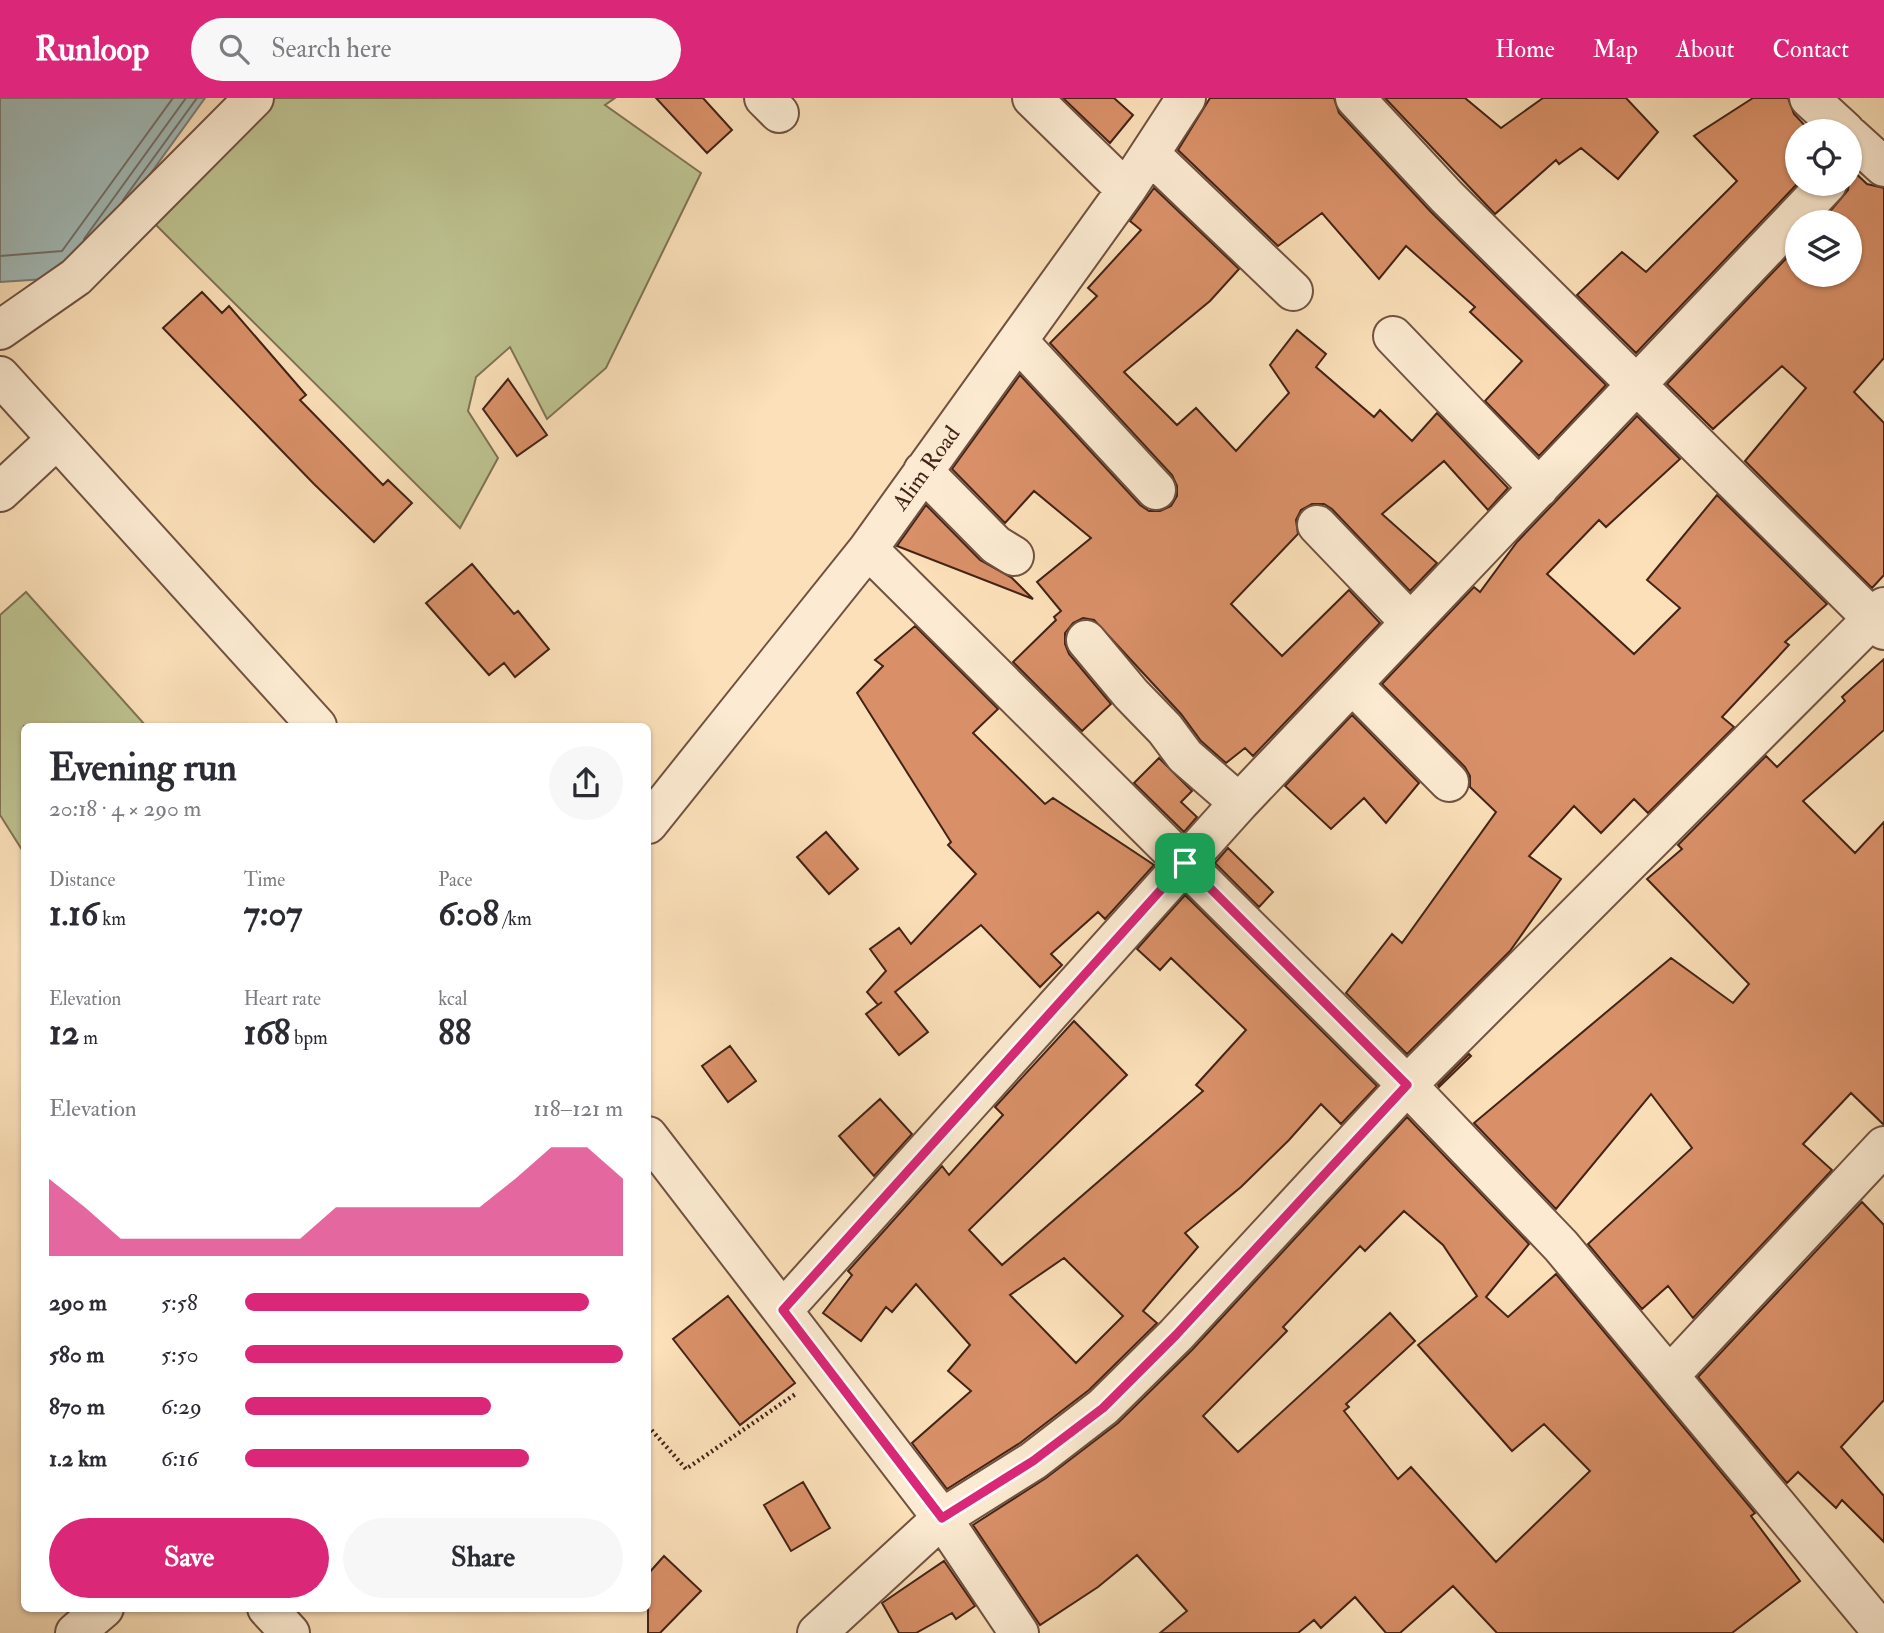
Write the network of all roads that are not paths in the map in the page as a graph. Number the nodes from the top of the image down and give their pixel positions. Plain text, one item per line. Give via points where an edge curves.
1 (254, 98) edge
2 (1032, 98) edge
3 (1186, 98) edge
4 (1355, 98) edge
5 (1809, 98) edge
6 (1830, 119) edge
7 (1150, 153) junction
8 (1126, 190) junction
9 (1816, 196) edge
10 (1293, 292) dead end
11 (0, 330) edge
12 (1393, 336) dead end
13 (1018, 341) junction
14 (0, 376) edge
15 (1637, 385) junction
16 (57, 439) junction
17 (923, 471) junction
18 (1539, 488) junction
19 (1156, 490) dead end
20 (0, 492) edge
21 (1317, 525) dead end
22 (868, 549) junction
23 (1014, 556) dead end
24 (1880, 619) edge
25 (1409, 621) junction
26 (1086, 640) dead end
27 (1353, 685) junction
28 (314, 723) edge
29 (1449, 782) dead end
30 (1240, 803) junction
31 (651, 820) edge
32 (1185, 863) junction
33 (1407, 1085) junction
34 (651, 1140) edge
35 (1884, 1146) edge
36 (783, 1310) junction
37 (1668, 1376) junction
38 (942, 1518) junction
39 (99, 1612) edge
40 (271, 1612) edge
41 (1875, 1623) edge
42 (75, 1633) edge
43 (290, 1633) edge
44 (817, 1633) edge
45 (1019, 1633) edge

1 - 11 street via 76,277
2 - 8 street
3 - 7 street, Alim Road
4 - 15 street via 1447,197
5 - 6 street
7 - 8 street, Alim Road
7 - 10 street
8 - 13 street, Alim Road
9 - 15 street
12 - 18 street
13 - 17 street, Alim Road
13 - 19 street
14 - 16 street
15 - 18 street
15 - 24 street
16 - 20 street
16 - 28 street
17 - 22 street, Alim Road
17 - 23 street via 996,545
18 - 25 street
21 - 25 street
22 - 31 street, Alim Road
22 - 32 street
24 - 33 street
25 - 27 street
26 - 30 street via 1185,756
27 - 29 street
27 - 30 street
30 - 32 street
32 - 33 street
32 - 36 street
33 - 37 street via 1560,1246
33 - 38 street via 1103,1408 1033,1461
34 - 36 street
35 - 37 street
36 - 38 street
37 - 41 street
38 - 44 street
38 - 45 street
39 - 42 street
40 - 43 street

